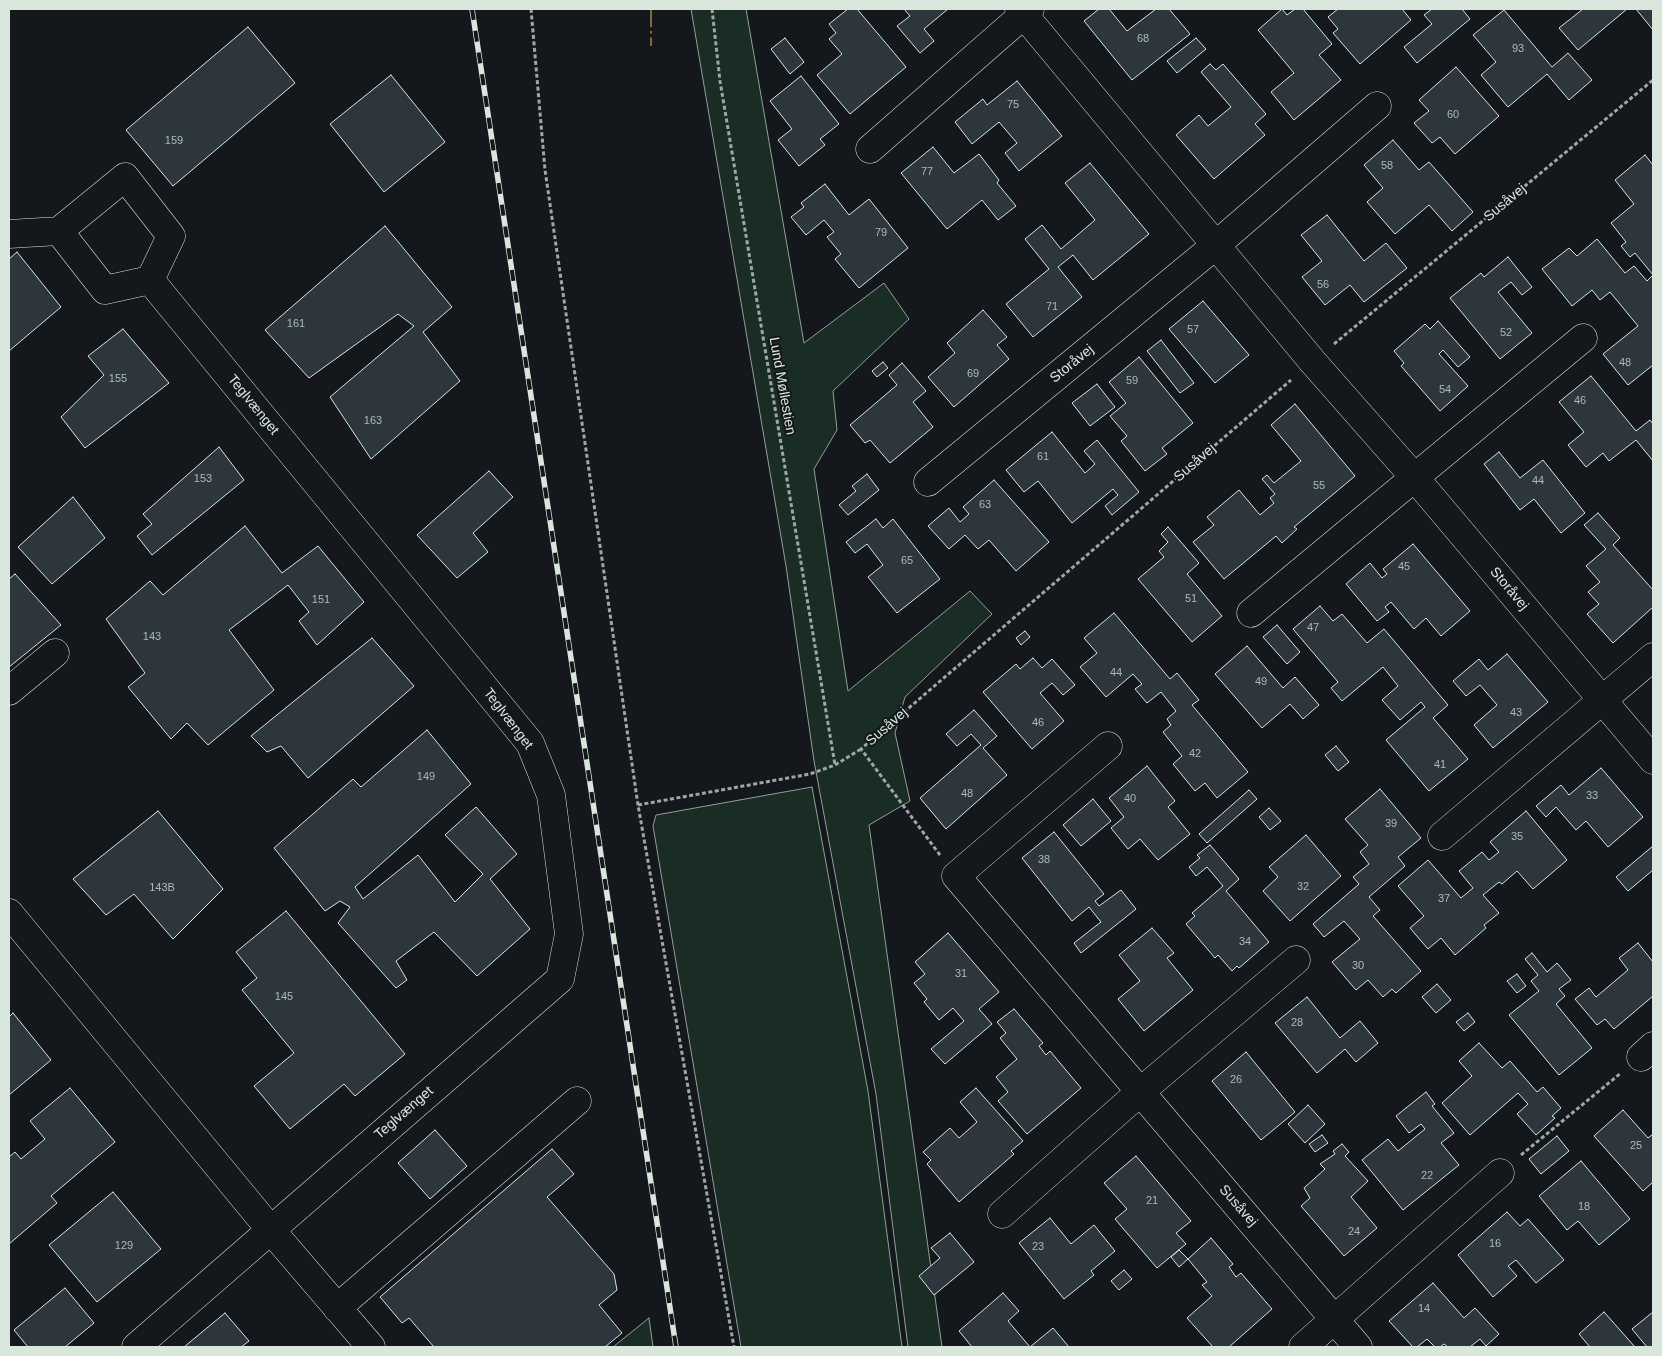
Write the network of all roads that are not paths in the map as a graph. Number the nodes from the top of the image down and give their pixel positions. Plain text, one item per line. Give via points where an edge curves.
1 (1024, 11) edge
2 (1377, 106) dead end
3 (870, 149) dead end
4 (59, 231) junction
5 (9, 234) edge
6 (1216, 245) junction
7 (150, 280) junction
8 (1583, 338) dead end
9 (1415, 478) junction
10 (928, 482) dead end
11 (1251, 613) dead end
12 (55, 653) dead end
13 (1653, 657) edge
14 (9, 691) edge
15 (1602, 700) junction
16 (1108, 746) dead end
17 (1653, 760) edge
18 (1442, 836) dead end
19 (9, 913) edge
20 (1296, 960) dead end
21 (1140, 1092) junction
22 (577, 1101) dead end
23 (1500, 1173) road end
24 (1002, 1214) dead end
25 (270, 1229) junction
26 (337, 1308) junction
27 (1336, 1320) junction
28 (136, 1347) edge
29 (371, 1347) edge
30 (1303, 1347) edge
31 (1358, 1347) edge

1 - 3 street, Storåvej
1 - 6 street, Storåvej
2 - 6 street, Storåvej
4 - 5 street
4 - 7 street via 105,290
4 - 7 street via 125,177 172,236
6 - 9 street, Storåvej
6 - 10 street, Storåvej
7 - 25 street, Teglvænget via 530,743 551,795 569,934 560,979
8 - 9 street
9 - 11 street
9 - 15 street, Storåvej
12 - 14 street
13 - 15 street
15 - 17 street, Storåvej
15 - 18 street
16 - 21 street, Susåvej via 956,876
19 - 25 street
20 - 21 street
21 - 24 street
21 - 27 street, Susåvej
22 - 26 street
23 - 27 street
25 - 26 street
25 - 28 street, Teglvænget
26 - 29 street
27 - 30 street
27 - 31 street, Susåvej

